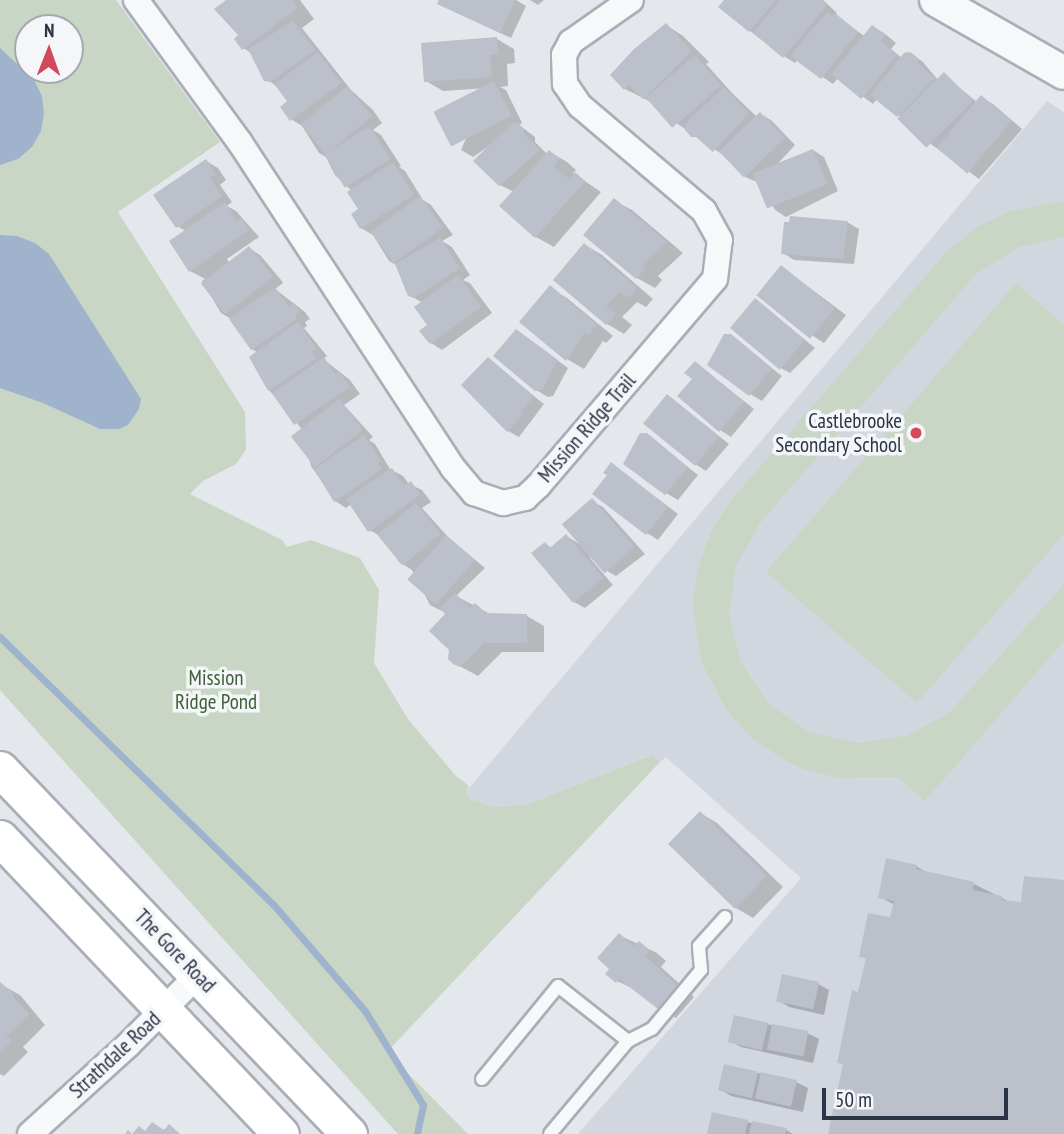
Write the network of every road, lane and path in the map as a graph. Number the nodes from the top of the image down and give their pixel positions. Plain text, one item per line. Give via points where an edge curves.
1 (631, 0) edge
2 (936, 0) edge
3 (145, 3) edge
4 (1064, 73) edge
5 (0, 769) edge
6 (0, 838) edge
7 (725, 917) dead end
8 (198, 975) junction
9 (163, 1010) junction
10 (628, 1041) junction
11 (482, 1079) dead end
12 (30, 1134) edge
13 (281, 1134) edge
14 (349, 1134) edge
15 (550, 1134) edge

1 - 3 street, Mission Ridge Trail via 571,42 564,55 565,84 580,106 704,211 720,240 715,279 538,486 525,498 503,503 474,493 453,468
2 - 4 street
5 - 8 main road, The Gore Road
6 - 9 main road
7 - 10 lane via 699,946 701,970 652,1029
8 - 9 street, Strathdale Road
8 - 14 main road, The Gore Road
9 - 12 street, Strathdale Road
9 - 13 main road
10 - 11 lane via 558,986
10 - 15 lane

